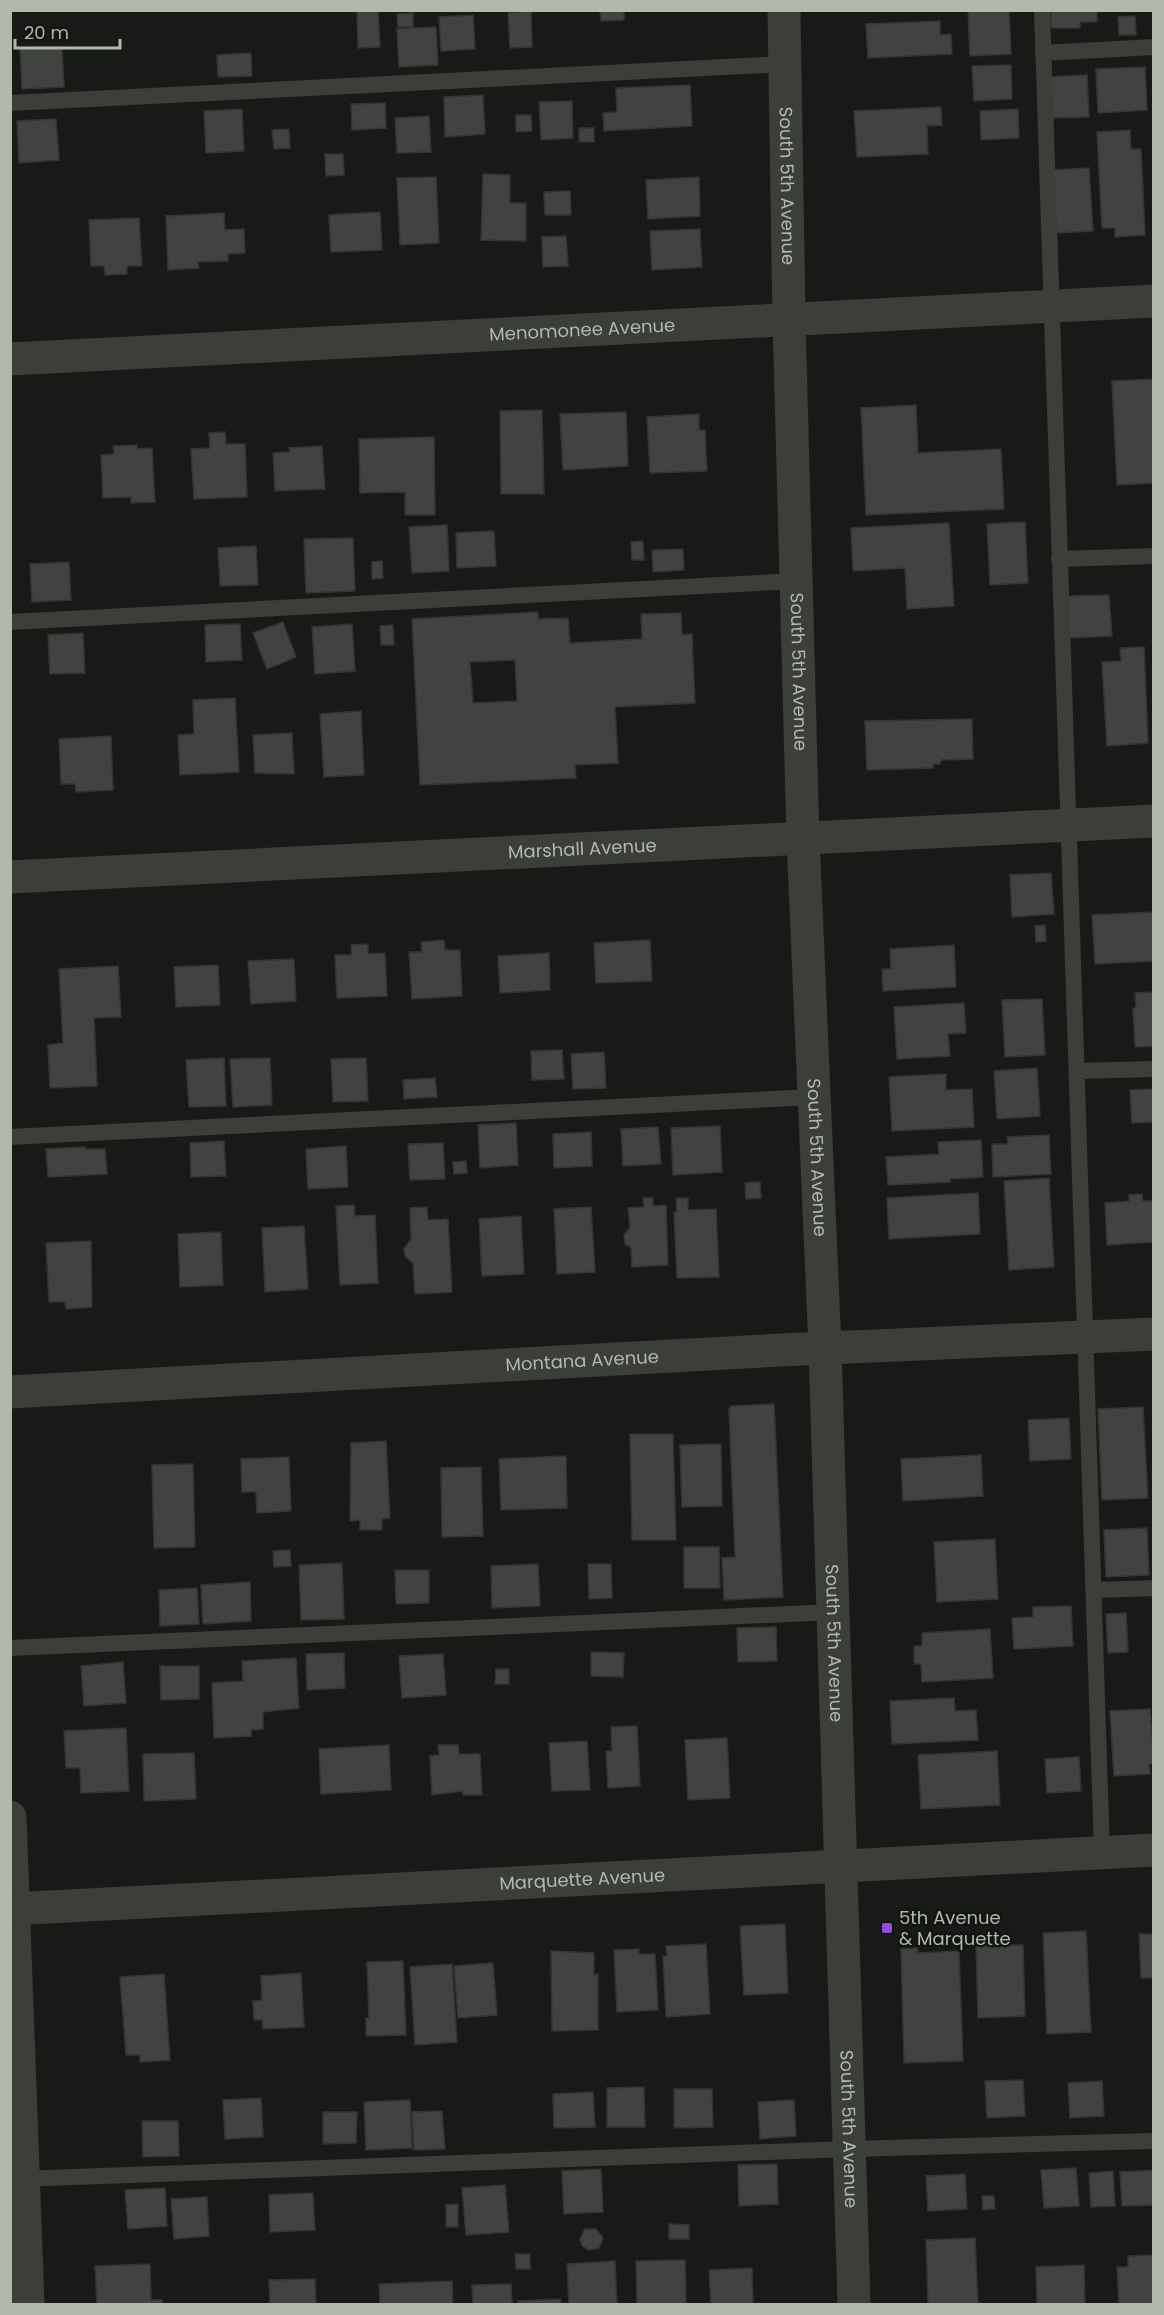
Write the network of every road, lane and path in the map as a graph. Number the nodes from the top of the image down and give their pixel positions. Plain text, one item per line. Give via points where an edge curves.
1 (784, 10) edge
2 (1042, 10) edge
3 (1154, 47) edge
4 (1043, 53) junction
5 (786, 64) junction
6 (10, 103) edge
7 (1154, 301) edge
8 (1050, 306) junction
9 (789, 319) junction
10 (10, 359) edge
11 (1154, 556) edge
12 (1059, 559) junction
13 (797, 580) junction
14 (10, 622) edge
15 (1154, 821) edge
16 (1066, 826) junction
17 (803, 838) junction
18 (10, 877) edge
19 (1154, 1069) edge
20 (1078, 1071) junction
21 (814, 1097) junction
22 (10, 1137) edge
23 (1154, 1334) edge
24 (1084, 1338) junction
25 (825, 1348) junction
26 (10, 1392) edge
27 (1154, 1588) edge
28 (1095, 1590) junction
29 (834, 1612) junction
30 (10, 1648) edge
31 (10, 1817) edge
32 (1154, 1850) edge
33 (1102, 1853) junction
34 (842, 1864) junction
35 (12, 1908) edge
36 (1154, 2141) edge
37 (849, 2149) junction
38 (17, 2179) edge
39 (28, 2304) edge
40 (854, 2304) edge

1 - 5 street, South 5th Avenue
2 - 4 lane
3 - 4 lane
4 - 8 lane
5 - 6 lane
5 - 9 street, South 5th Avenue
7 - 8 street, Menomonee Avenue
8 - 9 street, Menomonee Avenue
8 - 12 lane
9 - 10 street, Menomonee Avenue
9 - 13 street, South 5th Avenue
11 - 12 lane
12 - 16 lane
13 - 14 lane
13 - 17 street, South 5th Avenue
15 - 16 street, Marshall Avenue
16 - 17 street, Marshall Avenue
16 - 20 lane
17 - 18 street, Marshall Avenue
17 - 21 street, South 5th Avenue
19 - 20 lane
20 - 24 lane
21 - 22 lane
21 - 25 street, South 5th Avenue
23 - 24 street, Montana Avenue
24 - 25 street, Montana Avenue
24 - 28 lane
25 - 26 street, Montana Avenue
25 - 29 street, South 5th Avenue
27 - 28 lane
28 - 33 lane
29 - 30 lane
29 - 34 street, South 5th Avenue
31 - 35 street
32 - 33 street, Marquette Avenue
33 - 34 street, Marquette Avenue
34 - 35 street, Marquette Avenue
34 - 37 street, South 5th Avenue
35 - 38 street
36 - 37 lane
37 - 38 lane
37 - 40 street, South 5th Avenue
38 - 39 street

